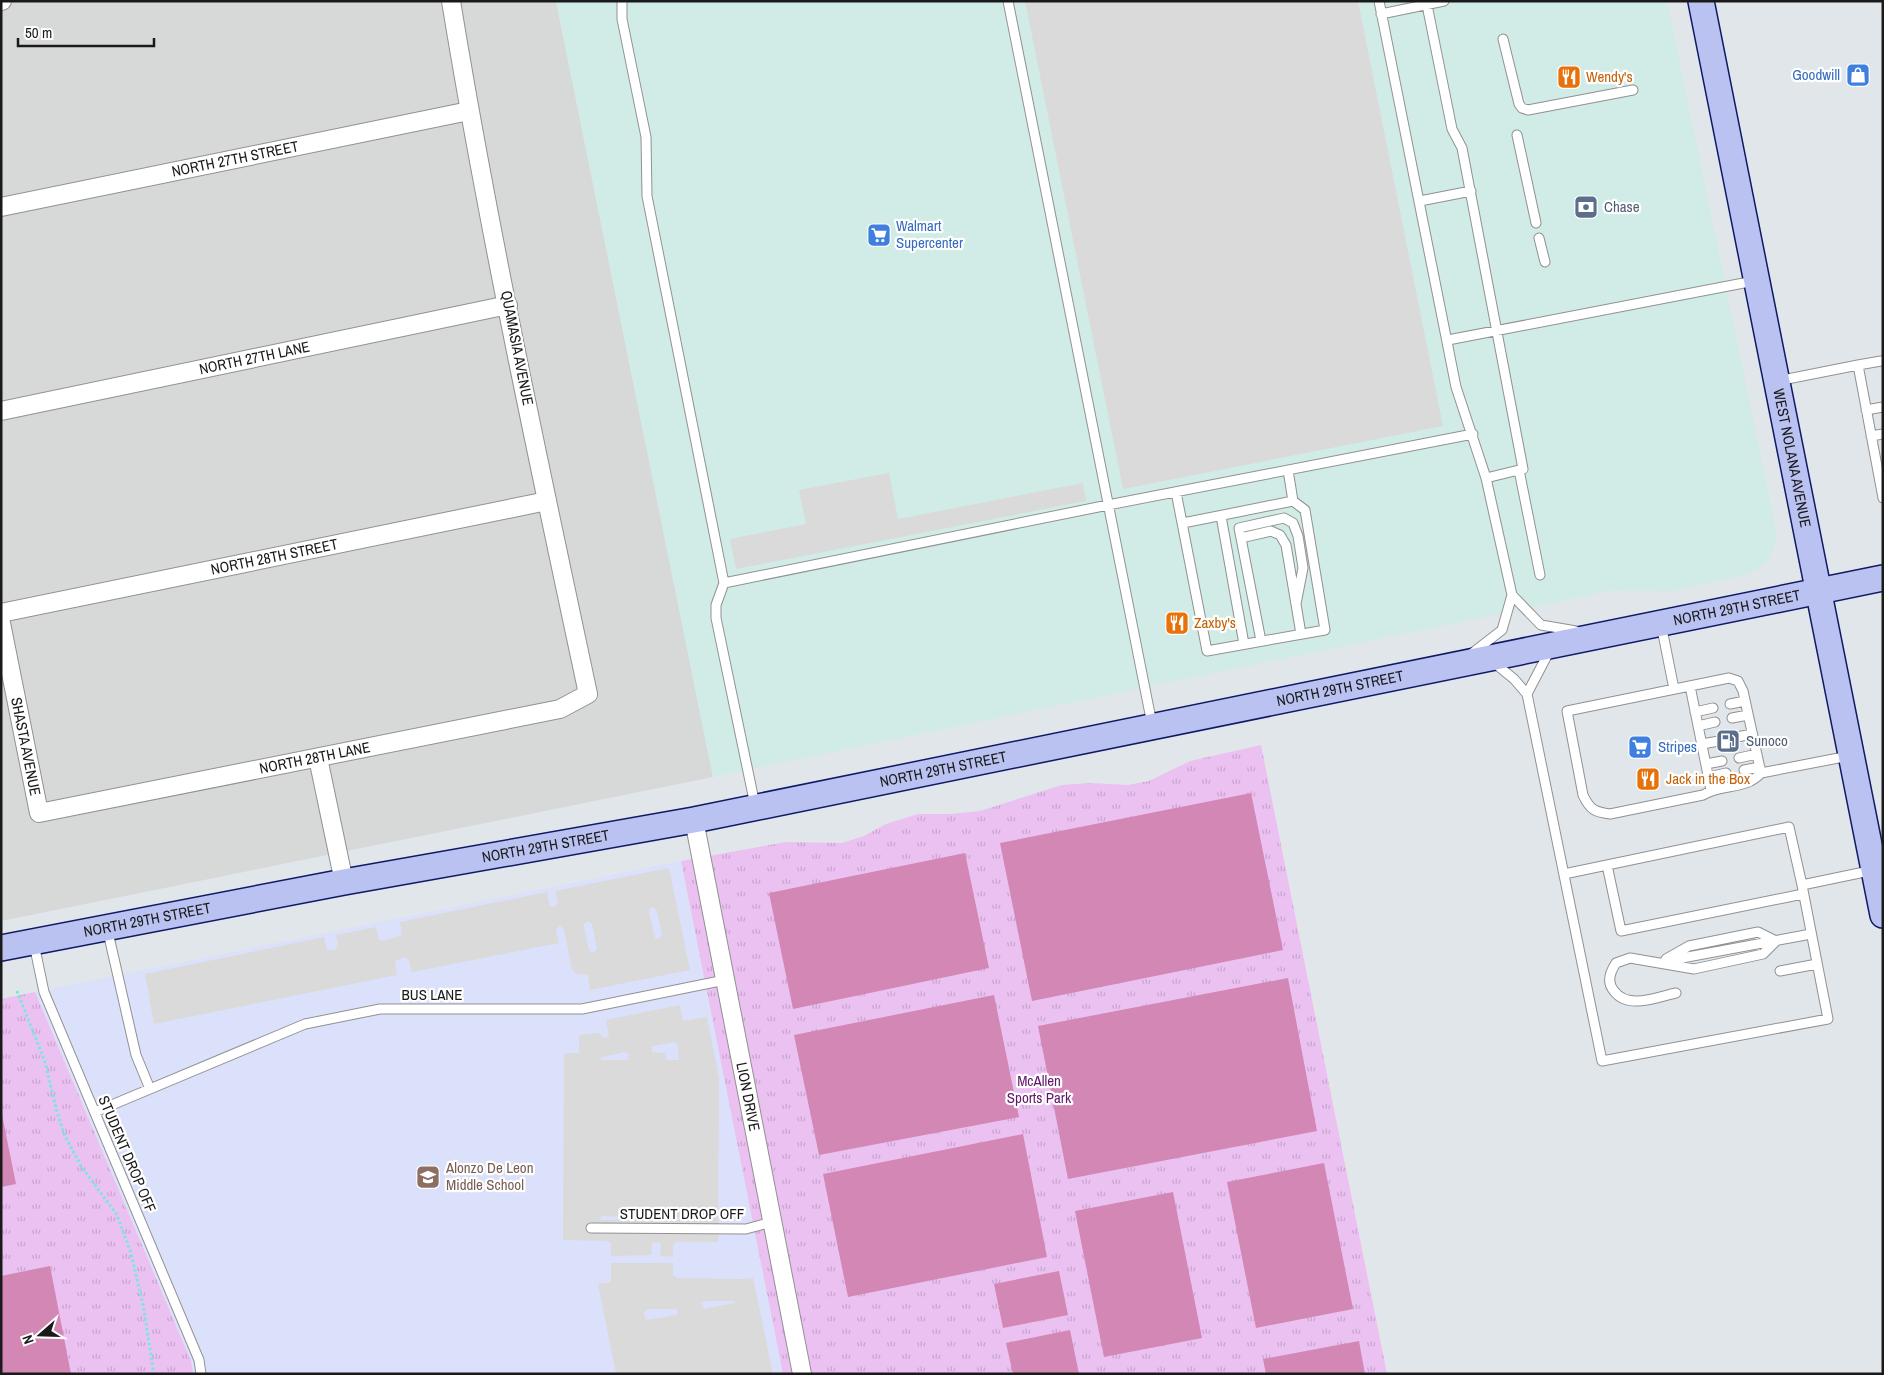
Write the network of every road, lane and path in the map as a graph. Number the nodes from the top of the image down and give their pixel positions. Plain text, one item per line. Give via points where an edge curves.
1 (451, 1) edge
2 (622, 1) edge
3 (1008, 1) edge
4 (1379, 1) edge
5 (1444, 1) edge
6 (1701, 1) edge
7 (1427, 4) junction
8 (1381, 14) junction
9 (1503, 40) dead end
10 (1633, 90) dead end
11 (469, 111) junction
12 (1517, 135) dead end
13 (1471, 191) junction
14 (1420, 201) junction
15 (1, 207) edge
16 (1536, 223) dead end
17 (1539, 238) dead end
18 (1545, 262) dead end
19 (1757, 281) junction
20 (508, 305) junction
21 (1498, 331) junction
22 (1448, 340) junction
23 (1880, 361) dead end
24 (1858, 365) junction
25 (1777, 381) junction
26 (1883, 407) edge
27 (1866, 410) junction
28 (1, 411) edge
29 (1473, 434) junction
30 (1883, 434) edge
31 (1871, 436) junction
32 (1288, 470) junction
33 (1519, 470) junction
34 (1486, 478) junction
35 (1176, 492) junction
36 (1883, 498) edge
37 (547, 501) junction
38 (1294, 501) junction
39 (1108, 505) junction
40 (1220, 516) junction
41 (1183, 523) junction
42 (1241, 538) junction
43 (1540, 575) dead end
44 (1883, 578) edge
45 (724, 583) junction
46 (1819, 592) junction
47 (1512, 595) junction
48 (1296, 604) junction
49 (1, 613) edge
50 (1, 623) edge
51 (1660, 624) junction
52 (1301, 634) junction
53 (1601, 636) junction
54 (1261, 641) junction
55 (1244, 644) junction
56 (1552, 646) junction
57 (1488, 659) junction
58 (1454, 666) junction
59 (1690, 686) junction
60 (1674, 689) junction
61 (588, 694) joint
62 (1528, 694) junction
63 (1745, 701) junction
64 (1730, 704) dead end
65 (1713, 708) dead end
66 (1695, 712) junction
67 (1748, 715) junction
68 (1732, 718) dead end
69 (1715, 722) dead end
70 (1698, 726) junction
71 (1153, 727) junction
72 (1752, 734) junction
73 (1737, 737) dead end
74 (1719, 740) dead end
75 (1702, 744) junction
76 (1757, 754) junction
77 (1851, 756) junction
78 (318, 758) junction
79 (1739, 758) dead end
80 (1722, 761) dead end
81 (1706, 764) junction
82 (1744, 770) dead end
83 (1760, 770) junction
84 (1726, 773) dead end
85 (1709, 777) junction
86 (1711, 790) junction
87 (756, 808) junction
88 (39, 813) joint
89 (694, 820) junction
90 (1607, 866) junction
91 (1874, 870) junction
92 (1564, 874) junction
93 (344, 882) junction
94 (1802, 890) junction
95 (1882, 910) edge
96 (106, 928) junction
97 (1811, 934) junction
98 (34, 942) junction
99 (1, 948) edge
100 (1817, 964) junction
101 (1780, 971) dead end
102 (725, 980) junction
103 (17, 991) dead end
104 (1676, 993) dead end
105 (150, 1089) junction
106 (95, 1112) junction
107 (772, 1222) junction
108 (591, 1228) dead end
109 (154, 1374) edge
110 (201, 1374) edge
111 (802, 1374) edge

1 - 11 street, QUAMASIA AVENUE
2 - 45 lane via 622,19 646,137 647,196
3 - 39 lane
4 - 8 lane
5 - 7 lane
6 - 19 street, WEST NOLANA AVENUE
7 - 8 lane
7 - 13 lane via 1452,129 1462,148
8 - 14 lane
9 - 10 lane via 1522,108 1528,110
11 - 15 street, NORTH 27TH STREET
11 - 20 street, QUAMASIA AVENUE
12 - 16 lane
13 - 14 lane
13 - 21 lane
14 - 22 lane
17 - 18 lane
19 - 21 lane
19 - 25 street, WEST NOLANA AVENUE
20 - 28 street, NORTH 27TH LANE
20 - 37 street, QUAMASIA AVENUE
21 - 22 lane
21 - 33 lane via 1523,469
22 - 29 lane via 1456,387
23 - 24 lane
24 - 25 lane
24 - 27 lane
25 - 46 street, WEST NOLANA AVENUE
26 - 27 lane
27 - 31 lane
29 - 32 lane
29 - 34 lane
30 - 31 lane
31 - 36 lane
32 - 35 lane
32 - 38 lane
33 - 34 lane
33 - 43 lane
34 - 47 lane
35 - 39 lane
35 - 41 lane
37 - 49 street, NORTH 28TH STREET
37 - 61 street, QUAMASIA AVENUE
38 - 40 lane
38 - 52 lane via 1305,510 1325,630
39 - 45 lane
39 - 71 lane
40 - 41 lane
40 - 55 lane
41 - 55 lane via 1207,651
42 - 48 lane via 1271,531 1280,535 1286,545
42 - 48 lane via 1239,528 1284,518 1293,523 1303,568
42 - 54 lane
44 - 46 street, NORTH 29TH STREET
45 - 87 lane via 716,605 716,618
46 - 51 street, NORTH 29TH STREET
46 - 77 street, WEST NOLANA AVENUE
47 - 53 lane via 1541,625
47 - 58 lane via 1502,630
48 - 52 lane
50 - 88 street, SHASTA AVENUE
51 - 53 street, NORTH 29TH STREET
51 - 60 lane
52 - 54 lane
53 - 56 street, NORTH 29TH STREET
54 - 55 lane
56 - 57 street, NORTH 29TH STREET
56 - 62 lane
57 - 58 street, NORTH 29TH STREET
57 - 62 lane
58 - 71 street, NORTH 29TH STREET
59 - 60 lane
59 - 63 lane via 1729,678 1738,681
59 - 66 lane
60 - 86 lane via 1567,711 1583,795 1587,804 1597,812 1610,814 1703,795
61 - 78 street, NORTH 28TH LANE via 560,709
62 - 92 lane
63 - 64 lane
63 - 67 lane
65 - 66 lane
66 - 70 lane
67 - 68 lane
67 - 72 lane
69 - 70 lane
70 - 75 lane
71 - 87 street, NORTH 29TH STREET
72 - 73 lane
72 - 76 lane
74 - 75 lane
75 - 81 lane
76 - 79 lane
76 - 83 lane
77 - 83 lane
77 - 91 street, WEST NOLANA AVENUE
78 - 88 street, NORTH 28TH LANE
78 - 93 street
80 - 81 lane
81 - 85 lane
82 - 83 lane
83 - 86 lane via 1756,779 1749,783
84 - 85 lane
85 - 86 lane
87 - 89 street, NORTH 29TH STREET
89 - 93 street, NORTH 29TH STREET
89 - 102 street, LION DRIVE
90 - 92 lane
90 - 94 lane via 1789,827
90 - 94 lane via 1621,931
91 - 94 lane
91 - 95 street, WEST NOLANA AVENUE
92 - 100 lane via 1602,1061 1828,1019
93 - 96 street, NORTH 29TH STREET
94 - 97 lane
96 - 98 street, NORTH 29TH STREET
96 - 105 lane via 136,1055
97 - 100 lane
97 - 104 lane via 1659,962 1630,958 1616,963 1609,975 1611,988 1618,997 1632,1002
98 - 99 street, NORTH 29TH STREET
98 - 106 lane, STUDENT DROP OFF via 44,992
100 - 101 lane
102 - 105 lane, BUS LANE via 582,1009 380,1009 305,1024
102 - 107 street, LION DRIVE
103 - 109 path via 45,1062 65,1136 81,1166 117,1215 131,1253
105 - 106 lane, BUS LANE
106 - 110 lane, STUDENT DROP OFF via 199,1360
107 - 108 lane, STUDENT DROP OFF via 746,1229
107 - 111 street, LION DRIVE

